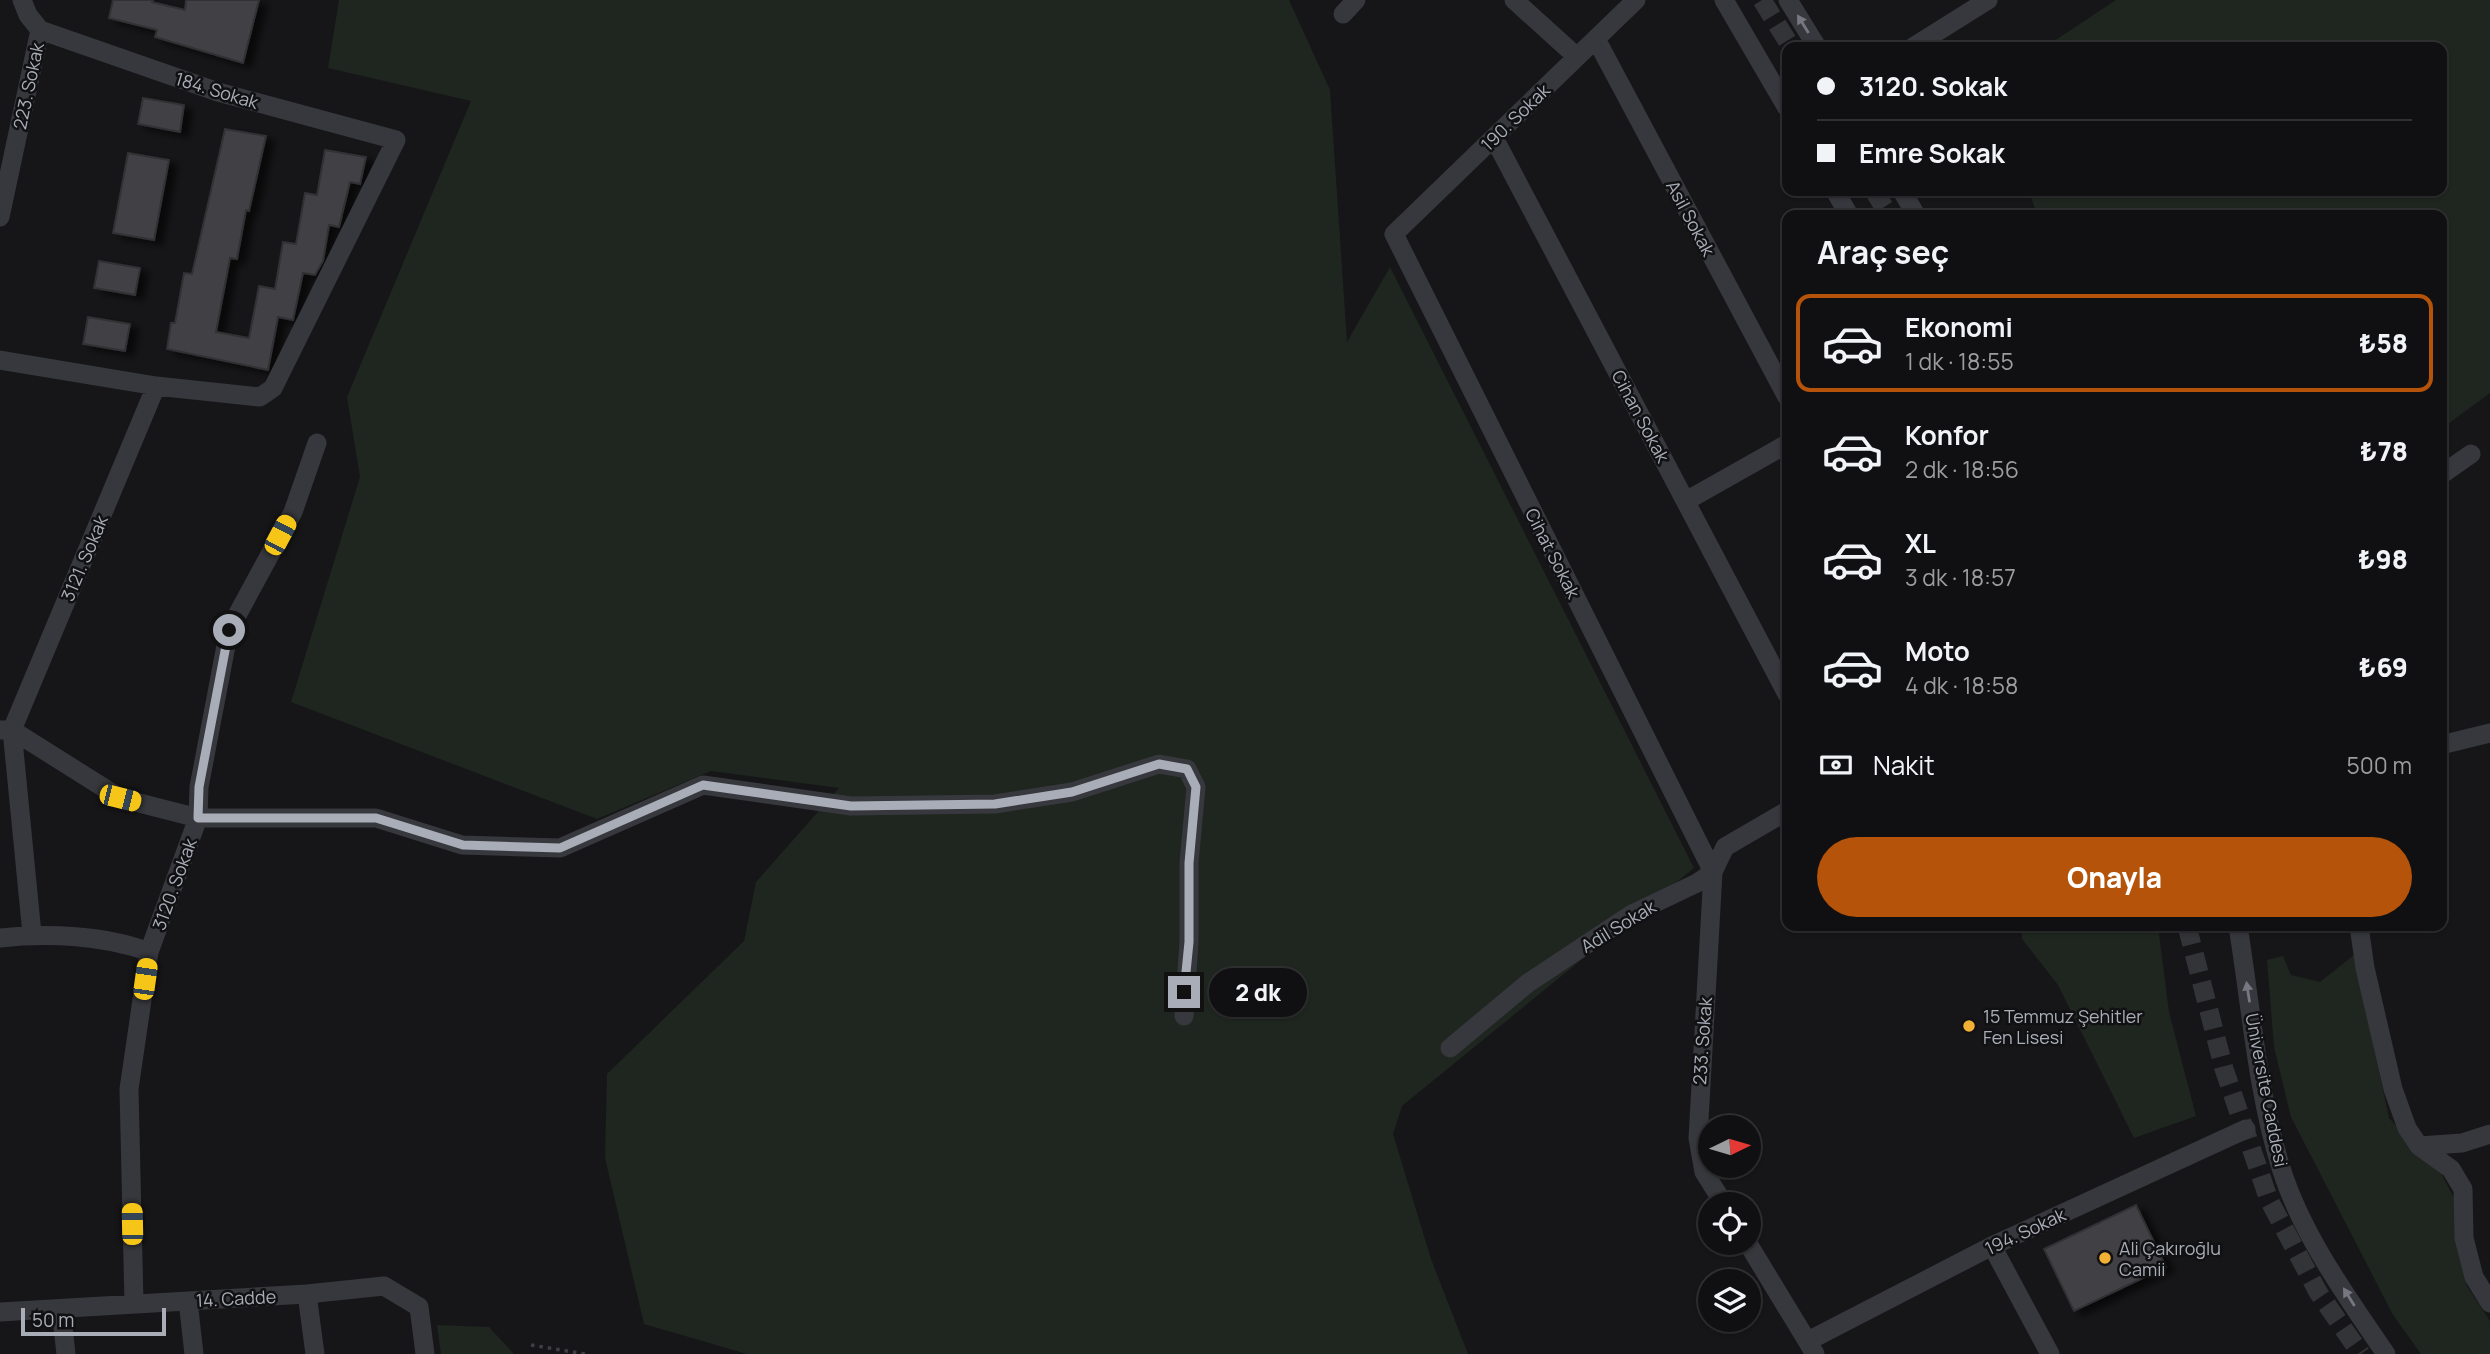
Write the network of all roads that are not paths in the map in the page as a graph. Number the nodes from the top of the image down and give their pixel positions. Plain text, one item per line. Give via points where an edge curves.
1 (22, 0) edge
2 (1514, 0) edge
3 (1636, 0) edge
4 (1724, 0) edge
5 (1788, 0) edge
6 (1988, 0) edge
7 (40, 30) junction
8 (1596, 39) junction
9 (1814, 42) edge
10 (1921, 42) edge
11 (1577, 57) junction
12 (1782, 99) edge
13 (1494, 138) junction
14 (0, 217) edge
15 (1394, 234) joint
16 (0, 360) edge
17 (156, 386) junction
18 (1782, 388) edge
19 (317, 443) dead end
20 (1782, 447) edge
21 (2471, 454) dead end
22 (2447, 471) edge
23 (1686, 501) junction
24 (1782, 684) edge
25 (6, 730) edge
26 (2490, 733) edge
27 (2447, 744) edge
28 (1782, 814) edge
29 (198, 818) junction
30 (1713, 872) junction
31 (2239, 931) edge
32 (2360, 931) edge
33 (32, 934) junction
34 (0, 938) edge
35 (149, 952) junction
36 (1184, 1016) dead end
37 (1450, 1048) dead end
38 (2246, 1129) dead end
39 (2490, 1134) edge
40 (2419, 1146) junction
41 (1716, 1192) edge
42 (1992, 1246) junction
43 (1755, 1255) edge
44 (307, 1294) junction
45 (188, 1301) junction
46 (2490, 1303) edge
47 (134, 1304) junction
48 (61, 1309) junction
49 (0, 1312) edge
50 (1812, 1347) edge
51 (66, 1354) edge
52 (194, 1354) edge
53 (314, 1354) edge
54 (425, 1354) edge
55 (2050, 1354) edge
56 (2386, 1354) edge

1 - 7 street, 223. Sokak
2 - 11 street
3 - 8 street, 190. Sokak
4 - 12 street
9 -> 5 street
6 - 10 street
7 - 14 street, 223. Sokak
7 - 17 street, 184. Sokak via 218,92 396,139 273,388 260,397 244,397
8 - 11 street, 190. Sokak
8 - 18 street, Asil Sokak
11 - 13 street, 190. Sokak
13 - 15 street, 190. Sokak
13 - 23 street, Cihan Sokak
15 - 30 street, Cihat Sokak
16 - 17 street
17 - 25 street, 3121. Sokak
19 - 29 street, 3120. Sokak via 293,512 229,630 199,787
20 - 23 street
21 - 22 street
23 - 24 street, Cihan Sokak
25 - 29 street via 120,798
25 - 33 street
26 - 27 street
28 - 30 street, Adil Sokak via 1725,847
29 - 35 street, 3120. Sokak
29 - 36 street via 376,818 463,845 560,848 703,785 851,806 995,804 1072,792 1159,764 1181,766 1196,787
30 - 37 street, Adil Sokak via 1632,914 1528,983
30 - 41 street, 233. Sokak via 1698,1138 1704,1172
56 -> 31 street, Üniversite Caddesi via 2316,1244 2282,1171 2266,1105
32 - 40 street via 2393,1089
33 - 34 street
33 - 35 street via 128,944
35 - 47 street, 3120. Sokak via 130,1089
38 - 42 street, 194. Sokak
39 - 40 street via 2462,1143
40 - 46 street via 2451,1169 2463,1189 2464,1237 2474,1277
42 - 50 street, 194. Sokak
42 - 55 street
43 - 50 street
44 - 45 street, 14. Cadde
44 - 53 street
44 - 54 street, 14. Cadde via 384,1286 419,1307
45 - 47 street, 14. Cadde
45 - 52 street
47 - 48 street, 14. Cadde
48 - 49 street, 14. Cadde
48 - 51 street

